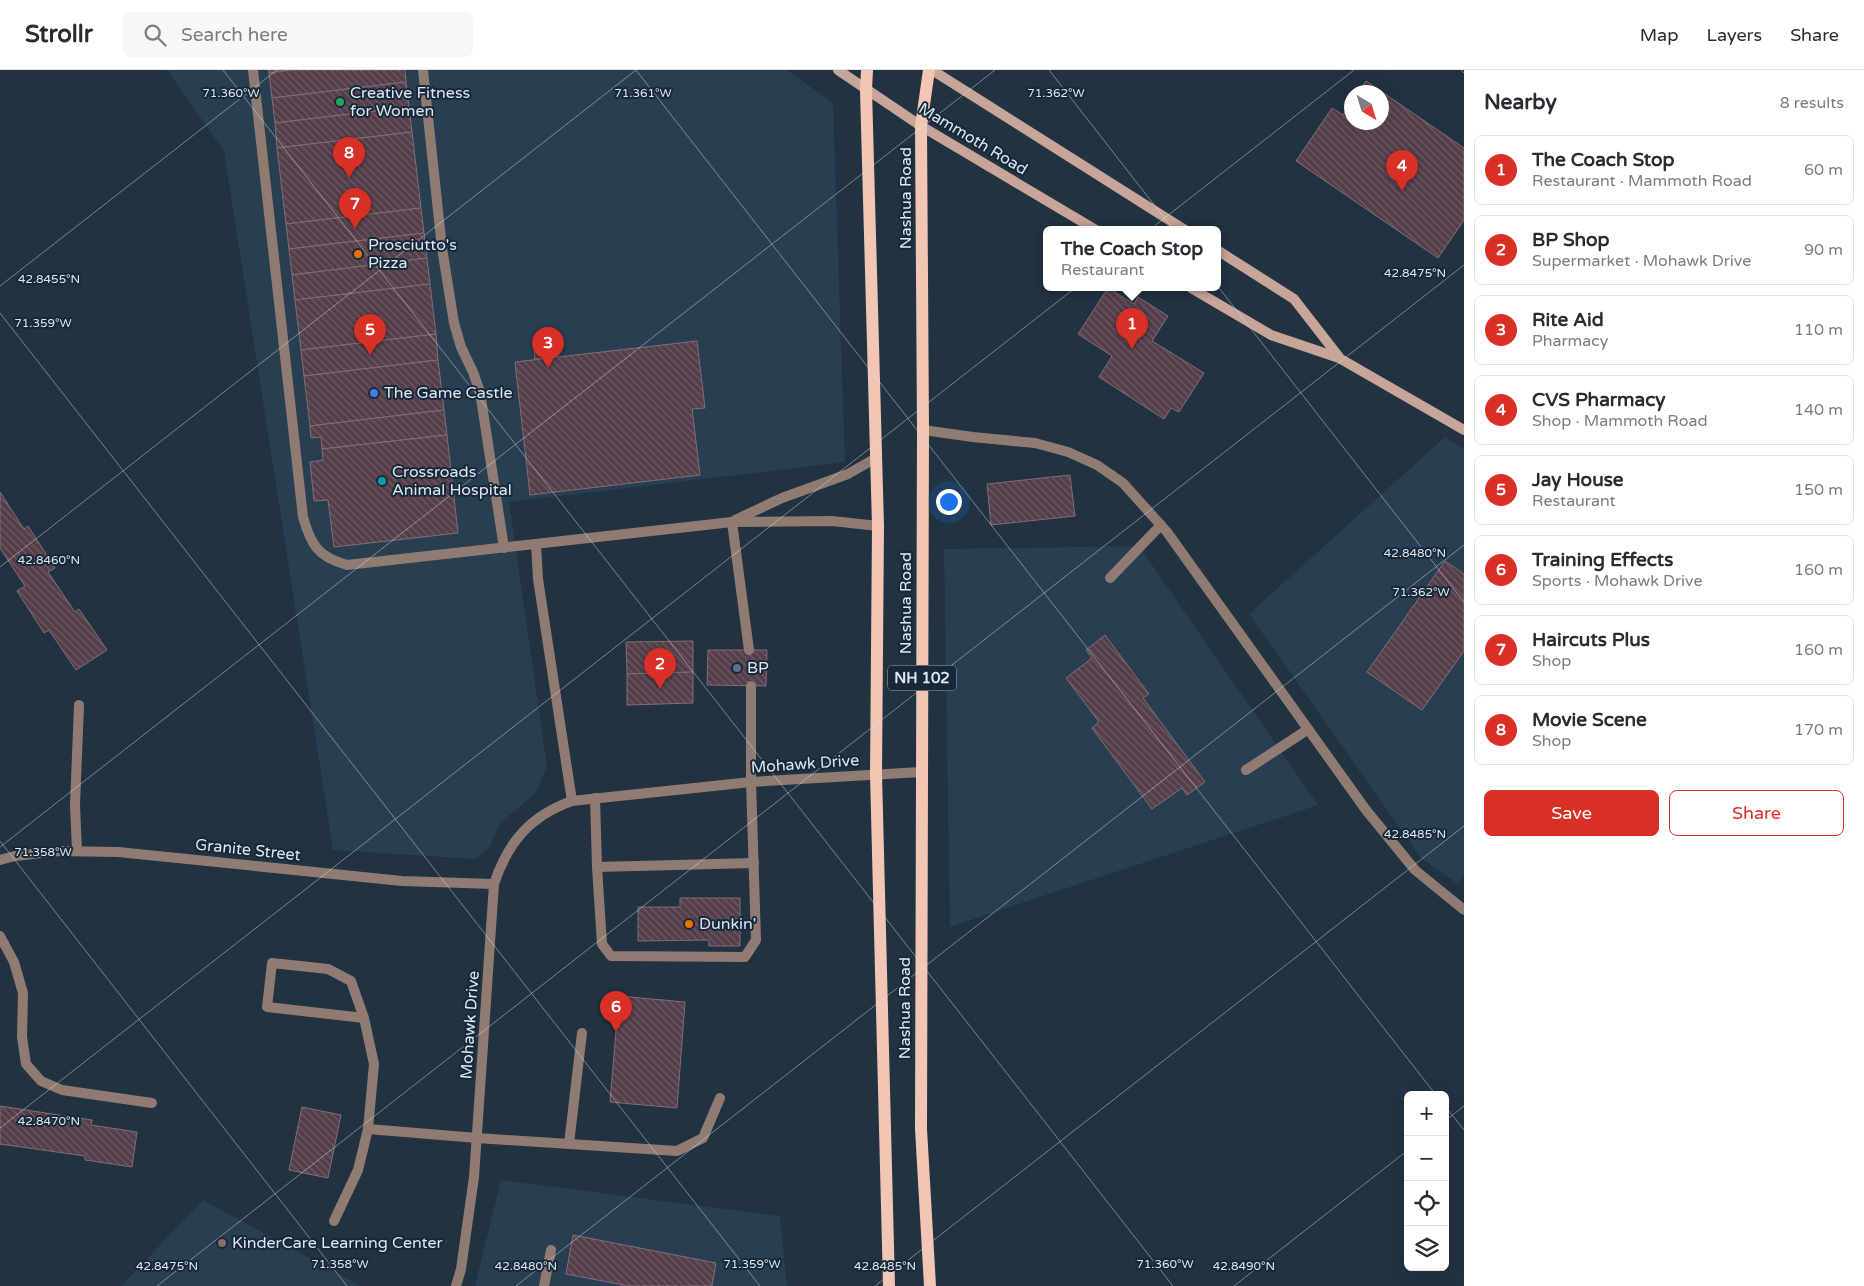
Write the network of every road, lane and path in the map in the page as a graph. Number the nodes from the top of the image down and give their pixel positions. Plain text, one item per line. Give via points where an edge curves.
1 (253, 70) edge
2 (423, 70) edge
3 (838, 70) edge
4 (867, 70) edge
5 (931, 70) edge
6 (866, 90) junction
7 (921, 126) junction
8 (1089, 226) edge
9 (1179, 226) edge
10 (1221, 253) edge
11 (1197, 291) edge
12 (1339, 358) junction
13 (923, 430) junction
14 (1464, 430) edge
15 (876, 458) junction
16 (732, 522) junction
17 (1161, 525) junction
18 (878, 526) junction
19 (536, 544) junction
20 (504, 548) junction
21 (1110, 578) dead end
22 (749, 650) dead end
23 (751, 686) dead end
24 (79, 705) dead end
25 (1307, 730) junction
26 (1246, 770) dead end
27 (921, 772) junction
28 (876, 774) junction
29 (751, 782) junction
30 (595, 798) junction
31 (572, 801) junction
32 (77, 852) junction
33 (0, 860) edge
34 (754, 863) junction
35 (597, 866) junction
36 (494, 884) junction
37 (1464, 910) edge
38 (0, 936) edge
39 (364, 1018) junction
40 (582, 1033) dead end
41 (720, 1098) dead end
42 (152, 1103) dead end
43 (368, 1129) junction
44 (477, 1138) junction
45 (569, 1144) junction
46 (334, 1221) dead end
47 (551, 1250) dead end
48 (456, 1286) edge
49 (544, 1286) edge
50 (889, 1286) edge
51 (930, 1286) edge

1 - 20 street via 303,517 309,537 319,552 347,565
2 - 20 street via 442,248 454,323 480,392
3 - 6 main road, Mammoth Road
4 - 6 main road, Nashua Road / NH 102
5 - 7 main road, Nashua Road / NH 102
5 - 9 main road
6 - 7 main road, Mammoth Road
6 - 15 main road, Nashua Road / NH 102
7 - 8 main road, Mammoth Road
7 - 13 main road, Nashua Road / NH 102
10 - 12 main road via 1294,299
11 - 12 main road via 1271,335
12 - 14 main road
13 - 17 street via 1035,444 1068,452 1123,483
13 - 27 main road, Nashua Road / NH 102
15 - 16 street via 848,474 782,498
15 - 18 main road, Nashua Road / NH 102
16 - 18 street via 832,521
16 - 19 street
16 - 22 street
17 - 21 street
17 - 25 street
18 - 28 main road, Nashua Road / NH 102
19 - 20 street
19 - 31 street via 538,579
23 - 29 street
24 - 32 street via 75,805
25 - 26 street
25 - 37 street via 1415,870
27 - 28 street, Mohawk Drive
27 - 51 main road, Nashua Road / NH 102 via 921,1129
28 - 29 street, Mohawk Drive
28 - 50 main road, Nashua Road / NH 102
29 - 30 street, Mohawk Drive
29 - 34 street
30 - 31 street, Mohawk Drive
30 - 35 street
31 - 36 street, Mohawk Drive via 553,807 523,830 501,864
32 - 33 street, Granite Street via 50,852
32 - 36 street, Granite Street via 118,852 402,881
34 - 35 street
34 - 35 street via 756,940 745,957 611,956 602,944
36 - 44 street, Mohawk Drive
38 - 42 street via 14,962 23,993 22,1037 26,1064 41,1081 62,1090
39 - 39 street via 351,981 328,969 272,963 267,1007
39 - 43 street via 374,1064
40 - 45 street
41 - 45 street via 703,1138 677,1151
43 - 44 street
43 - 46 street via 358,1170
44 - 45 street
44 - 48 street, Mohawk Drive via 461,1269
47 - 49 street

